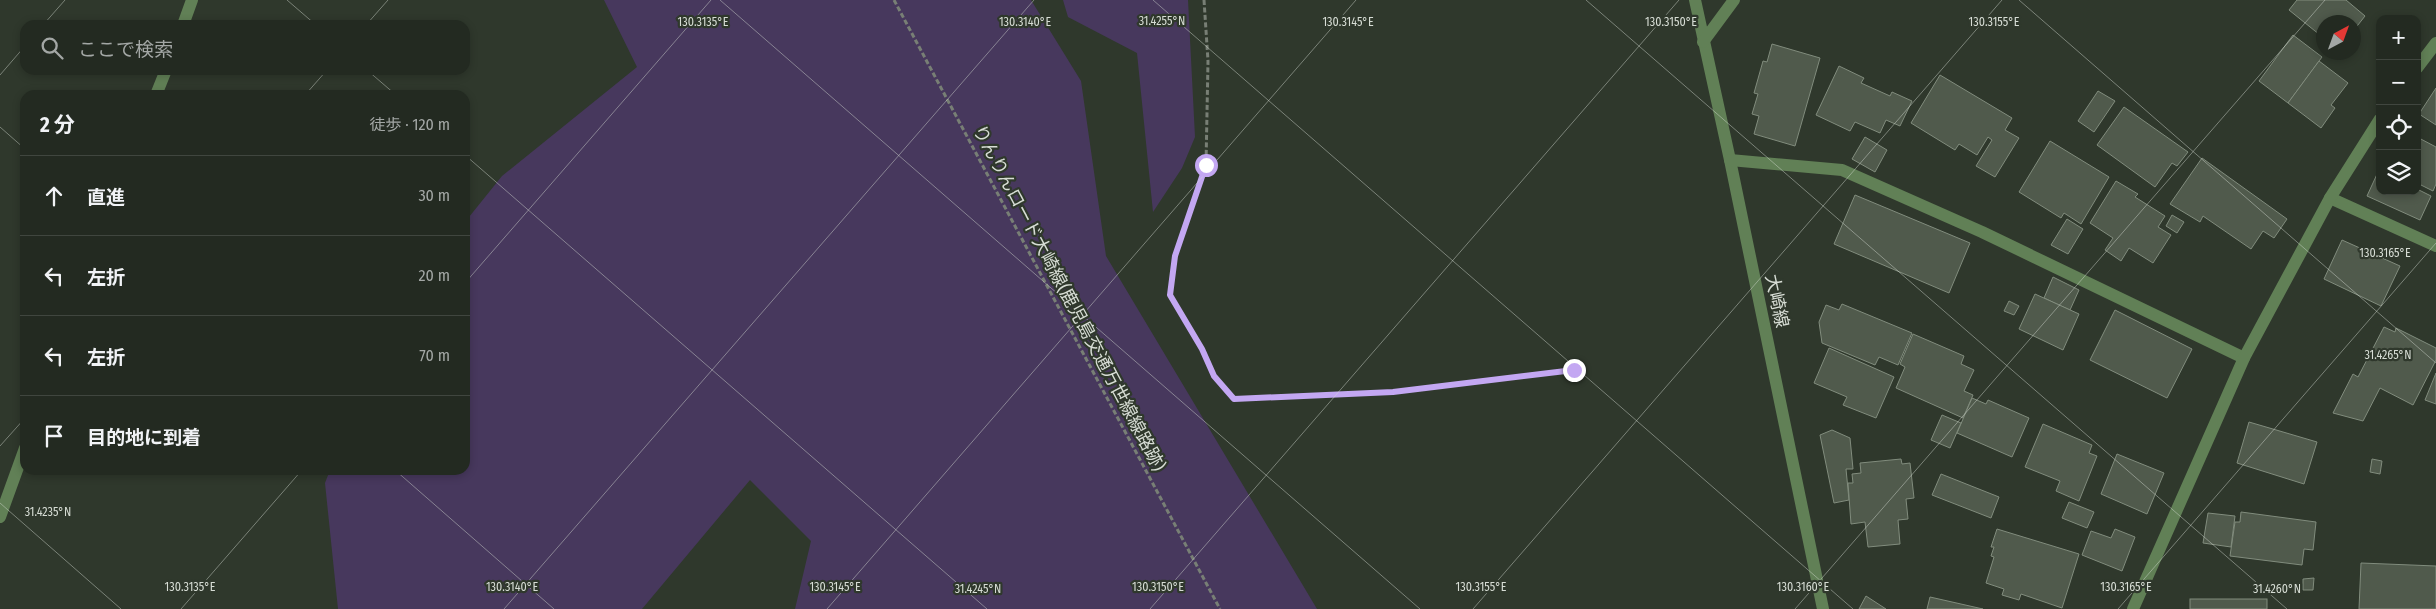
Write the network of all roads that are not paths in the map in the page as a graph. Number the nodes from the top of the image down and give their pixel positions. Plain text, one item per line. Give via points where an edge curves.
1 (192, 0) edge
2 (1695, 0) edge
3 (1734, 0) edge
4 (185, 20) edge
5 (1703, 42) junction
6 (2436, 43) edge
7 (2421, 63) edge
8 (164, 75) edge
9 (158, 90) edge
10 (2376, 125) edge
11 (1730, 160) junction
12 (2330, 198) junction
13 (2436, 246) edge
14 (2244, 358) junction
15 (20, 462) edge
16 (0, 517) edge
17 (1823, 609) edge
18 (2133, 609) edge

1 - 4 street
2 - 5 street, 大崎線
3 - 5 street
5 - 11 street, 大崎線
6 - 7 street
8 - 9 street
10 - 12 street
11 - 14 street via 1842,170 1982,232
11 - 17 street, 大崎線
12 - 13 street
12 - 14 street
14 - 18 street
15 - 16 street

